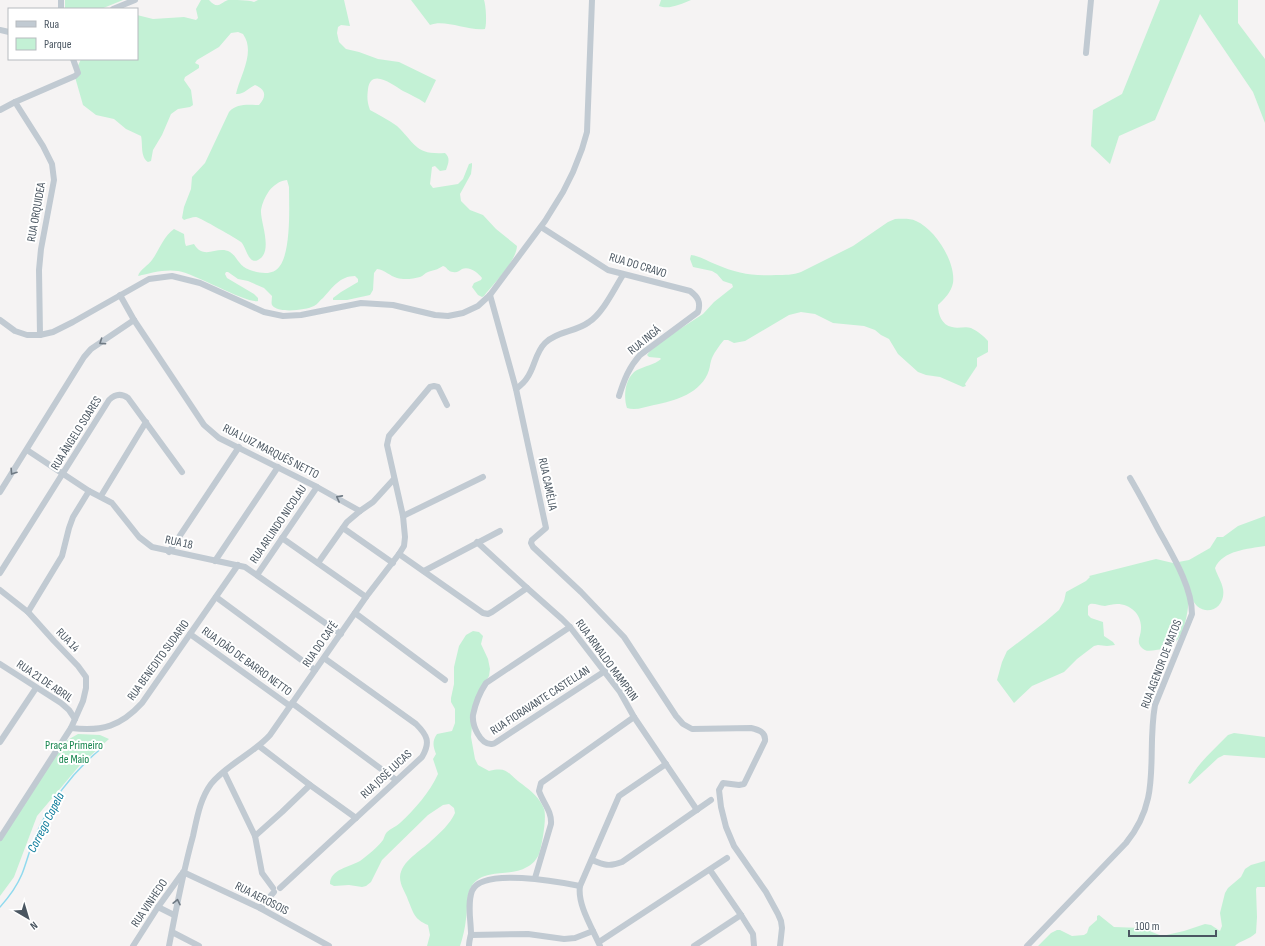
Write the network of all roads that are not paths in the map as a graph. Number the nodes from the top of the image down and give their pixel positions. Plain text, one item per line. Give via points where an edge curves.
1 (136, 0) edge
2 (592, 0) edge
3 (1091, 0) edge
4 (116, 8) edge
5 (1086, 53) dead end
6 (73, 60) edge
7 (15, 102) junction
8 (0, 110) edge
9 (541, 227) junction
10 (622, 275) junction
11 (490, 294) junction
12 (120, 295) junction
13 (698, 312) joint
14 (0, 320) edge
15 (134, 320) junction
16 (40, 335) junction
17 (516, 388) junction
18 (619, 396) dead end
19 (447, 405) dead end
20 (146, 422) junction
21 (239, 447) junction
22 (27, 450) junction
23 (278, 467) junction
24 (182, 472) dead end
25 (63, 474) junction
26 (483, 477) dead end
27 (394, 478) junction
28 (1130, 478) dead end
29 (317, 487) junction
30 (89, 491) junction
31 (0, 492) edge
32 (101, 496) junction
33 (360, 511) junction
34 (403, 516) junction
35 (343, 528) junction
36 (500, 531) dead end
37 (282, 538) junction
38 (477, 542) junction
39 (169, 552) junction
40 (399, 554) junction
41 (216, 561) junction
42 (318, 563) junction
43 (393, 563) junction
44 (238, 565) junction
45 (424, 571) junction
46 (0, 573) edge
47 (256, 575) junction
48 (527, 588) junction
49 (0, 590) edge
50 (216, 597) junction
51 (366, 597) junction
52 (28, 612) junction
53 (355, 613) junction
54 (570, 627) junction
55 (190, 634) junction
56 (341, 634) junction
57 (324, 658) junction
58 (0, 664) edge
59 (315, 670) junction
60 (604, 671) junction
61 (445, 680) dead end
62 (36, 688) junction
63 (291, 704) junction
64 (634, 717) junction
65 (76, 719) junction
66 (71, 728) junction
67 (0, 742) edge
68 (259, 746) junction
69 (666, 764) junction
70 (224, 772) junction
71 (396, 780) junction
72 (310, 785) junction
73 (711, 800) dead end
74 (697, 810) junction
75 (356, 818) junction
76 (1, 834) edge
77 (255, 836) junction
78 (728, 858) dead end
79 (592, 860) junction
80 (710, 870) junction
81 (183, 872) junction
82 (535, 878) junction
83 (580, 886) junction
84 (276, 889) junction
85 (158, 907) junction
86 (260, 908) junction
87 (174, 915) junction
88 (742, 915) junction
89 (593, 931) junction
90 (172, 932) junction
91 (471, 935) junction
92 (600, 944) edge
93 (133, 946) edge
94 (169, 946) edge
95 (199, 946) edge
96 (329, 946) edge
97 (469, 946) edge
98 (694, 946) edge
99 (754, 946) edge
100 (780, 946) edge
101 (1026, 946) edge

1 - 4 street
2 - 9 street via 585,141 563,192
3 - 5 street
6 - 7 street via 78,73 76,76
7 - 8 street
7 - 16 street, RUA ORQUIDEA via 52,164 54,180 40,256
9 - 10 street, RUA DO CRAVO via 608,270
9 - 11 street
10 - 13 street, RUA DO CRAVO via 690,291 699,302
10 - 17 street via 598,315 576,329 546,342 539,350 528,378
11 - 12 street via 478,306 448,316 393,305 361,303 284,316 264,312 200,283 172,276 149,279
11 - 17 street, RUA CAMÉLIA
12 - 15 street, RUA LUIZ MARQUÊS NETTO
12 - 16 street via 73,322
13 - 18 street, RUA INGÁ via 633,362
14 - 16 street via 15,331 27,335
15 - 21 street, RUA LUIZ MARQUÊS NETTO via 204,425 219,438
15 -> 22 street via 91,349 84,357
17 - 100 street, RUA CAMÉLIA via 546,528 532,540 535,550 581,592 624,637 683,724 692,729 751,728 759,730 766,737 746,781 739,785 723,783 719,790 726,827 734,846 766,892 781,921
19 - 27 street, RUA DO CAFÉ via 438,387 430,387 389,436 387,446
20 - 24 street, RUA ÂNGELO SOARES
20 - 25 street, RUA ÂNGELO SOARES via 128,398 115,395 109,400
20 - 32 street
21 - 23 street, RUA LUIZ MARQUÊS NETTO
21 - 39 street
22 - 25 street, RUA 18
22 -> 31 street
23 - 29 street, RUA LUIZ MARQUÊS NETTO
23 - 41 street
25 - 30 street, RUA 18
25 - 46 street, RUA ÂNGELO SOARES
26 - 34 street
27 - 33 street via 374,502
27 - 34 street, RUA DO CAFÉ
28 - 101 street, RUA AGENOR DE MATOS via 1169,546 1190,595 1192,614 1155,705 1152,718 1149,798 1143,817 1126,843
33 -> 29 street, RUA LUIZ MARQUÊS NETTO
29 - 37 street, RUA ARLINDO NICOLAU
30 - 32 street, RUA 18
30 - 52 street via 73,517 62,556
32 - 39 street, RUA 18 via 119,510 145,543
33 - 35 street
34 - 40 street, RUA DO CAFÉ via 406,537
35 - 42 street
35 - 43 street
36 - 38 street
37 - 42 street
37 - 47 street, RUA ARLINDO NICOLAU
38 - 45 street
38 - 48 street, RUA ARNALDO MAMPRIN
39 - 41 street, RUA 18
40 - 43 street, RUA DO CAFÉ
40 - 45 street
41 - 44 street, RUA 18
42 - 51 street
43 - 51 street, RUA DO CAFÉ
44 - 47 street, RUA 18
44 - 50 street, RUA BENEDITO SUDARIO
45 - 48 street via 488,614
47 - 56 street, RUA 18
48 - 54 street, RUA ARNALDO MAMPRIN
49 - 52 street, RUA 14
50 - 55 street, RUA BENEDITO SUDARIO
50 - 59 street
51 - 53 street, RUA DO CAFÉ
52 - 65 street, RUA 14 via 86,677 83,701
53 - 56 street, RUA DO CAFÉ
53 - 61 street
54 - 60 street, RUA ARNALDO MAMPRIN
54 - 60 street, RUA FIORAVANTE CASTELLAN via 486,683 473,716 480,737 492,744 498,742
55 - 63 street, RUA JOÃO DE BARRO NETTO
55 - 66 street, RUA BENEDITO SUDARIO via 142,703 130,715 103,728
56 - 57 street, RUA DO CAFÉ
57 - 59 street, RUA DO CAFÉ
57 - 71 street, RUA JOSÉ LUCAS via 424,732 428,741 422,756
58 - 62 street, RUA 21 DE ABRIL
59 - 63 street, RUA DO CAFÉ
60 - 64 street, RUA ARNALDO MAMPRIN
62 - 65 street, RUA 21 DE ABRIL via 61,703
62 - 67 street
63 - 68 street, RUA DO CAFÉ via 270,735
63 - 71 street, RUA JOÃO DE BARRO NETTO
64 - 69 street, RUA ARNALDO MAMPRIN
64 - 82 street via 541,782 539,791 550,811 551,824
65 - 66 street
66 - 76 street
68 - 70 street, RUA DO CAFÉ
68 - 72 street
69 - 74 street, RUA ARNALDO MAMPRIN
69 - 79 street via 619,796
70 - 77 street
70 - 81 street, RUA DO CAFÉ via 211,784 201,803
71 - 75 street, RUA JOSÉ LUCAS
72 - 75 street
72 - 77 street
73 - 74 street
74 - 79 street via 622,862 612,866
75 - 84 street, RUA JOSÉ LUCAS
77 - 84 street via 262,873
78 - 80 street
79 - 83 street
80 - 88 street
80 - 92 street
81 - 85 street, RUA VINHEDO
81 - 86 street, RUA AEROSOIS
87 -> 81 street, RUA DO CAFÉ
82 - 83 street
82 - 91 street via 489,879 480,882 470,898
83 - 89 street via 581,902
84 - 86 street, RUA JOSÉ LUCAS
85 - 87 street
85 - 93 street, RUA VINHEDO
86 - 96 street, RUA AEROSOIS
87 - 90 street, RUA DO CAFÉ
88 - 98 street
88 - 99 street via 753,934
89 - 91 street via 564,939 528,934
89 - 92 street
90 - 94 street, RUA DO CAFÉ
90 - 95 street
91 - 97 street

